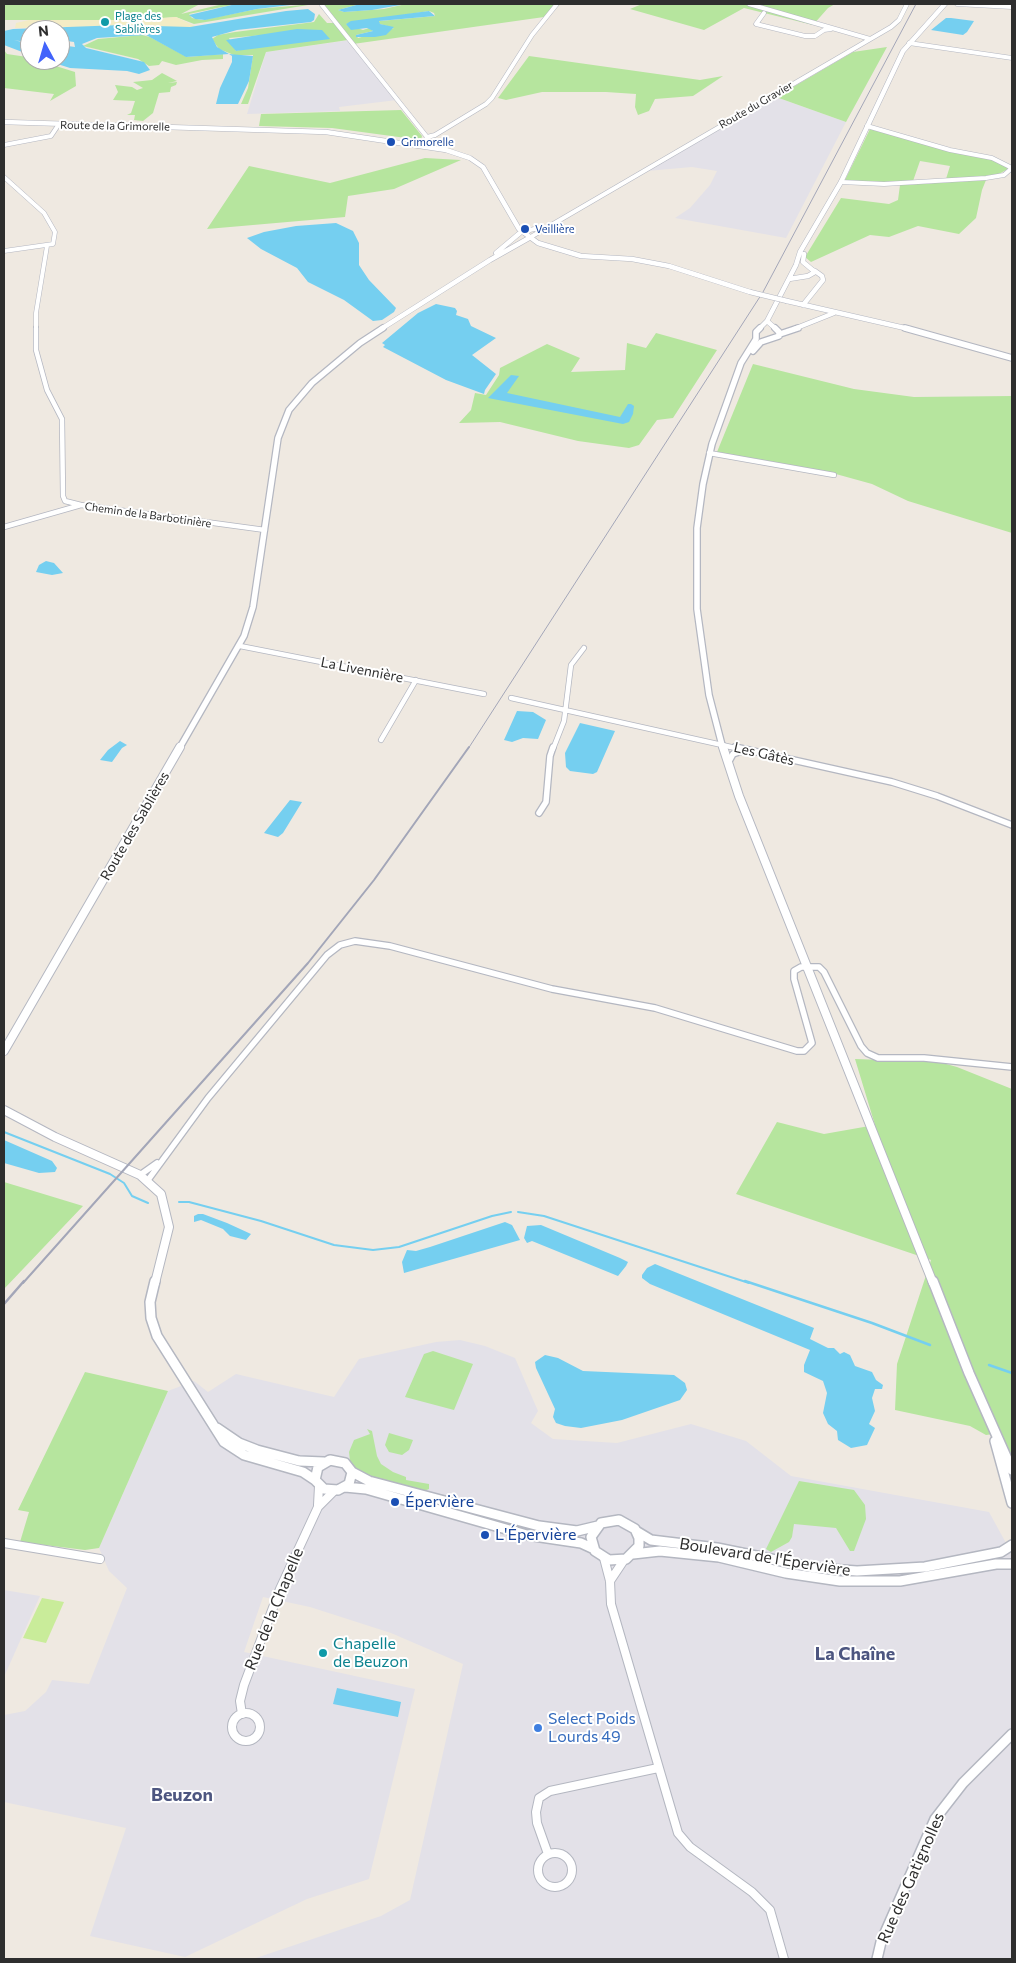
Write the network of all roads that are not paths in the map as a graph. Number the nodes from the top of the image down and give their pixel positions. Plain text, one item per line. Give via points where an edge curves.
1 (321, 4) edge
2 (557, 4) edge
3 (749, 4) edge
4 (907, 4) edge
5 (944, 4) edge
6 (957, 4) edge
7 (1012, 7) edge
8 (764, 13) dead end
9 (833, 29) junction
10 (870, 39) junction
11 (908, 43) junction
12 (1012, 58) edge
13 (4, 122) edge
14 (58, 124) junction
15 (867, 126) junction
16 (428, 137) junction
17 (4, 145) edge
18 (423, 146) junction
19 (1012, 168) edge
20 (4, 177) edge
21 (840, 182) junction
22 (550, 225) junction
23 (815, 229) junction
24 (525, 235) junction
25 (47, 246) junction
26 (4, 251) edge
27 (490, 260) junction
28 (808, 267) junction
29 (793, 269) junction
30 (814, 271) junction
31 (800, 276) junction
32 (808, 276) junction
33 (788, 279) junction
34 (820, 281) junction
35 (803, 305) junction
36 (815, 308) junction
37 (838, 312) junction
38 (825, 315) junction
39 (767, 321) junction
40 (760, 329) junction
41 (776, 331) junction
42 (757, 336) junction
43 (770, 339) junction
44 (1012, 358) edge
45 (738, 373) junction
46 (710, 453) junction
47 (834, 475) dead end
48 (65, 501) junction
49 (81, 505) junction
50 (61, 510) junction
51 (4, 527) edge
52 (265, 530) junction
53 (240, 646) junction
54 (584, 648) dead end
55 (416, 680) junction
56 (484, 694) dead end
57 (511, 698) dead end
58 (564, 709) junction
59 (381, 740) dead end
60 (722, 744) junction
61 (747, 749) junction
62 (728, 763) junction
63 (539, 813) dead end
64 (1012, 826) edge
65 (805, 966) junction
66 (4, 1049) edge
67 (1012, 1067) edge
68 (4, 1104) edge
69 (4, 1110) edge
70 (24, 1121) junction
71 (164, 1157) junction
72 (140, 1175) junction
73 (148, 1180) junction
74 (985, 1411) junction
75 (217, 1428) junction
76 (324, 1462) junction
77 (1012, 1470) edge
78 (352, 1472) junction
79 (317, 1483) junction
80 (345, 1487) junction
81 (334, 1491) junction
82 (1012, 1503) edge
83 (318, 1507) junction
84 (598, 1526) junction
85 (636, 1531) junction
86 (4, 1543) edge
87 (1012, 1546) edge
88 (594, 1549) junction
89 (633, 1554) junction
90 (604, 1558) junction
91 (100, 1559) dead end
92 (624, 1560) junction
93 (1012, 1564) edge
94 (610, 1580) junction
95 (242, 1714) dead end
96 (1012, 1734) edge
97 (658, 1768) junction
98 (548, 1854) junction
99 (784, 1959) edge
100 (877, 1959) edge

1 - 16 street
2 - 16 street via 532,35 492,98
3 - 9 street
4 - 10 street, Route du Gravier via 897,22
5 - 11 street
6 - 7 street
8 - 9 street via 756,24 805,36
9 - 10 street
10 - 22 street, Route du Gravier
11 - 12 street
11 - 15 street
13 - 14 street, Route de la Grimorelle
14 - 17 street via 50,136
14 - 18 street, Route de la Grimorelle via 344,134
15 - 19 street via 950,150 992,158
15 - 21 street
16 - 18 street
18 - 24 street, Route de la Grimorelle via 464,155 483,167
19 - 21 street via 1004,175 986,178 884,184
20 - 25 street via 34,202 51,225 55,232 53,244
21 - 23 street
22 - 24 street, Route du Gravier
22 - 24 street
23 - 28 street via 802,258
23 - 29 street
24 - 27 street
24 - 27 street via 508,241
24 - 35 street, bridge via 552,248 581,256 632,259 669,266
25 - 26 street
25 - 48 street via 35,340 47,390 62,419
27 - 52 street, Route des Sablières via 360,343 298,398 280,429
28 - 29 street
28 - 30 street
29 - 31 street
29 - 33 street
30 - 32 street
30 - 34 street via 822,276
31 - 32 street
31 - 33 street
32 - 34 street
33 - 39 street
34 - 35 street
35 - 36 street
36 - 37 street
36 - 38 street
37 - 38 street
37 - 44 street
38 - 41 street via 808,326
39 - 40 street
39 - 41 street
40 - 41 street
40 - 42 street
41 - 43 street
42 - 43 street
42 - 45 street
43 - 45 street via 758,345
45 - 46 street
46 - 47 street
46 - 60 street via 697,528 697,609 704,669
48 - 49 street
48 - 50 street
49 - 50 street, Chemin de la Barbotinière
49 - 52 street, Chemin de la Barbotinière
50 - 51 street, Chemin de la Barbotinière
52 - 53 street, Route des Sablières via 253,607
53 - 55 street, La Livennière
53 - 66 street, Route des Sablières
54 - 58 street via 570,665
55 - 56 street, La Livennière
55 - 59 street
57 - 58 street, Les Gâtès
58 - 60 street, Les Gâtès
58 - 63 street via 564,721 550,756 546,802
60 - 61 street, Les Gâtès
60 - 62 street
61 - 62 street via 734,754
61 - 64 street, Les Gâtès via 914,788
62 - 65 street
65 - 67 street via 819,967 824,972 867,1053 878,1058 924,1058
65 - 71 street via 794,971 794,979 812,1043 804,1051 797,1051 655,1008 529,984 374,942 344,944 327,955 208,1098
65 - 74 street
68 - 70 street
69 - 70 street
70 - 72 street
71 - 72 street
71 - 73 street
72 - 73 street
73 - 75 street via 161,1194 168,1219 168,1236 150,1302 153,1328
74 - 77 street
74 - 82 street
75 - 76 street via 239,1443 257,1450 300,1461
75 - 79 street via 224,1442 244,1455 303,1472
76 - 78 street via 341,1461
76 - 79 street via 316,1470
78 - 80 street
78 - 84 street via 377,1483 539,1526 576,1531
79 - 81 street
79 - 83 street, Rue de la Chapelle
80 - 81 street
80 - 88 street via 366,1489 527,1535 580,1543
81 - 83 street, Rue de la Chapelle
83 - 95 street, Rue de la Chapelle via 283,1581 247,1676 240,1698
84 - 85 street via 619,1520
84 - 88 street via 591,1537
85 - 87 street, Boulevard de l'Épervière via 651,1540 717,1548 815,1568 857,1571 925,1567 1001,1552
85 - 89 street via 639,1543
86 - 91 street
88 - 90 street
89 - 92 street
89 - 93 street, Boulevard de l'Épervière via 660,1550 719,1557 786,1573 850,1581 900,1581
90 - 92 street
90 - 94 street
92 - 94 street
94 - 97 street via 611,1604
96 - 100 street, Rue des Gatignolles via 963,1783 935,1818 881,1942
97 - 98 street via 550,1791 539,1798 537,1823
97 - 99 street via 678,1833 690,1847 752,1892 770,1910
98 - 98 street via 537,1867 539,1878 554,1887 565,1884 572,1876 572,1864 565,1856

